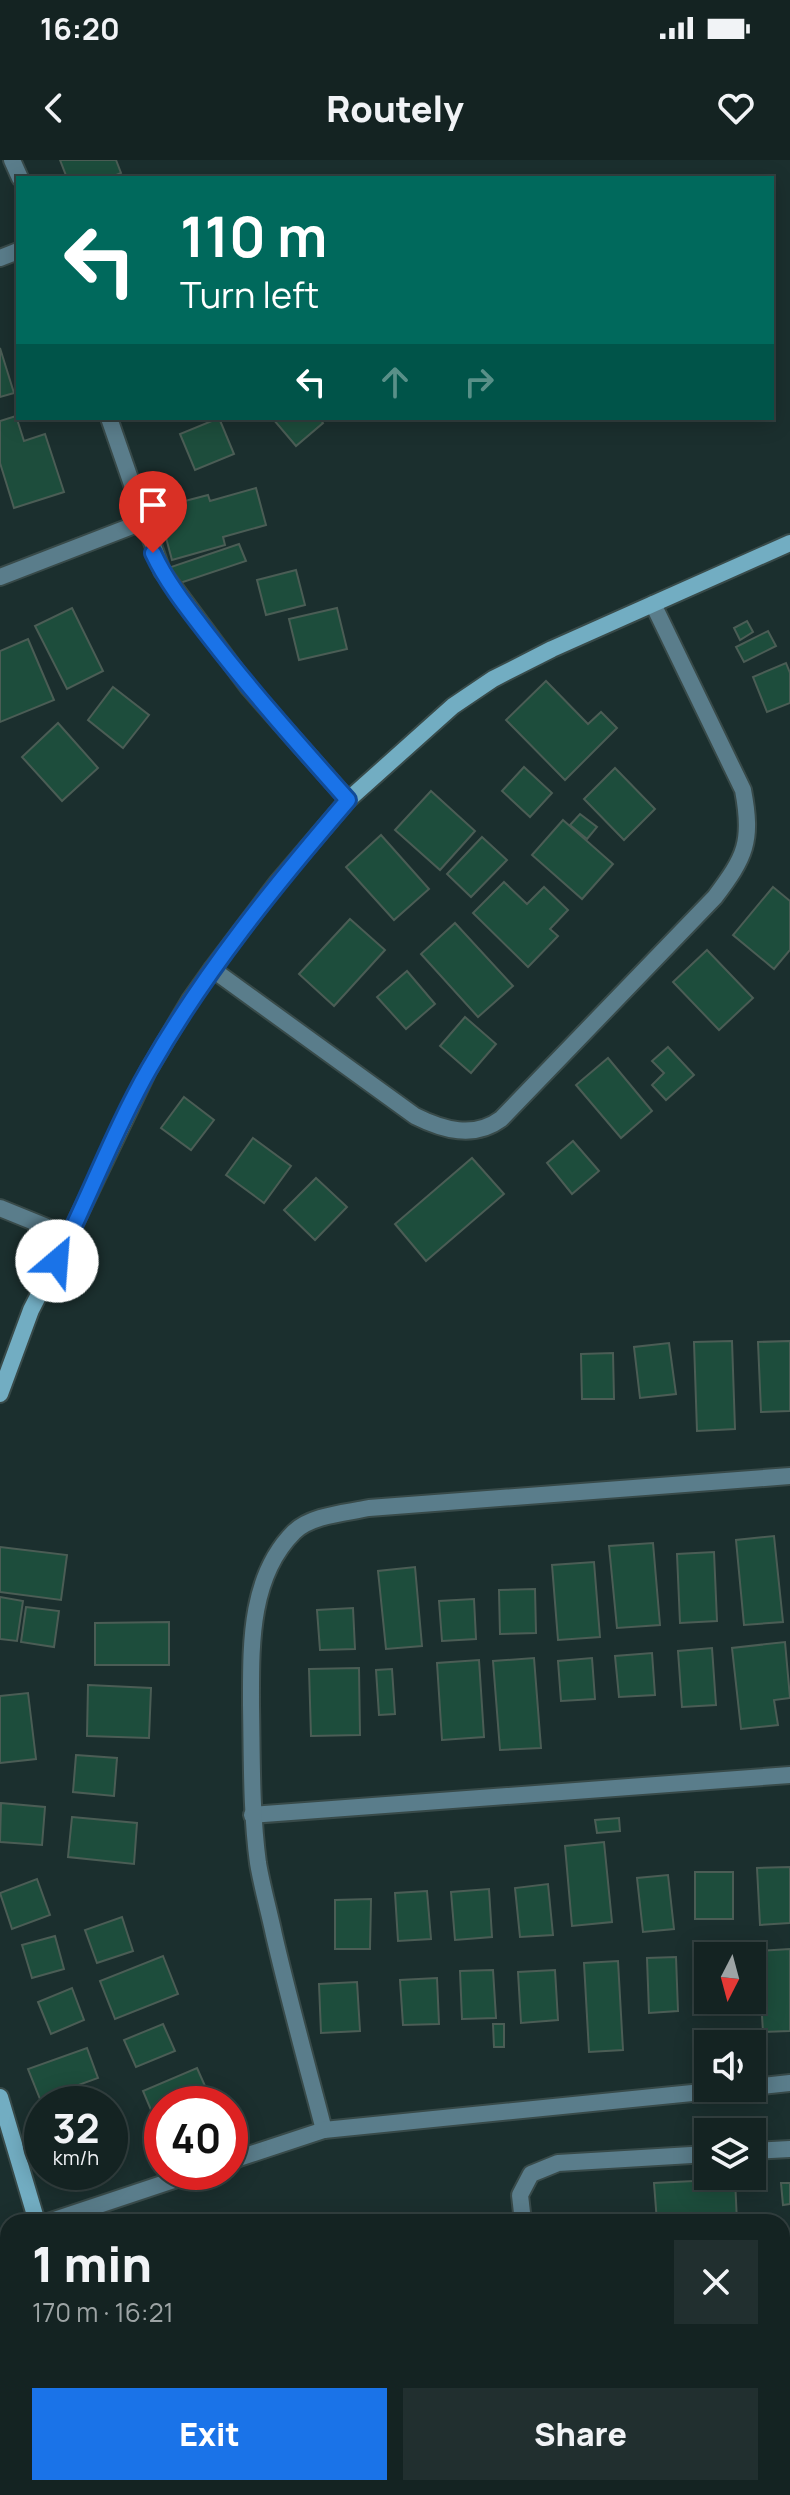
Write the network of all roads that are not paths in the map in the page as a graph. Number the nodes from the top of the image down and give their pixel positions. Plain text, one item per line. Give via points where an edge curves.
1 (110, 420) edge
2 (145, 521) junction
3 (790, 543) edge
4 (0, 577) edge
5 (653, 604) junction
6 (348, 800) junction
7 (212, 969) junction
8 (0, 1208) edge
9 (69, 1236) junction
10 (0, 1394) edge
11 (790, 1476) edge
12 (790, 1775) edge
13 (252, 1815) junction
14 (790, 2083) edge
15 (766, 2086) edge
16 (694, 2093) edge
17 (0, 2097) edge
18 (324, 2130) junction
19 (790, 2149) edge
20 (766, 2150) edge
21 (248, 2155) edge
22 (694, 2155) edge
23 (144, 2190) edge
24 (35, 2214) edge
25 (72, 2214) edge
26 (522, 2214) edge

1 - 2 street
2 - 4 street
2 - 6 street via 162,571 187,608
3 - 5 street
5 - 6 street via 493,679 453,706
5 - 7 street via 743,790 748,818 740,863 715,897 501,1119 488,1129 465,1131 415,1116
6 - 7 street
7 - 9 street via 148,1071
8 - 9 street
9 - 10 street via 31,1310
11 - 13 street via 369,1508 295,1530 268,1565 258,1596 251,1679
12 - 13 street
13 - 18 street via 265,1896
14 - 15 street
16 - 18 street
17 - 24 street
18 - 21 street
19 - 20 street
22 - 26 street via 558,2163 531,2174 520,2195
23 - 25 street

